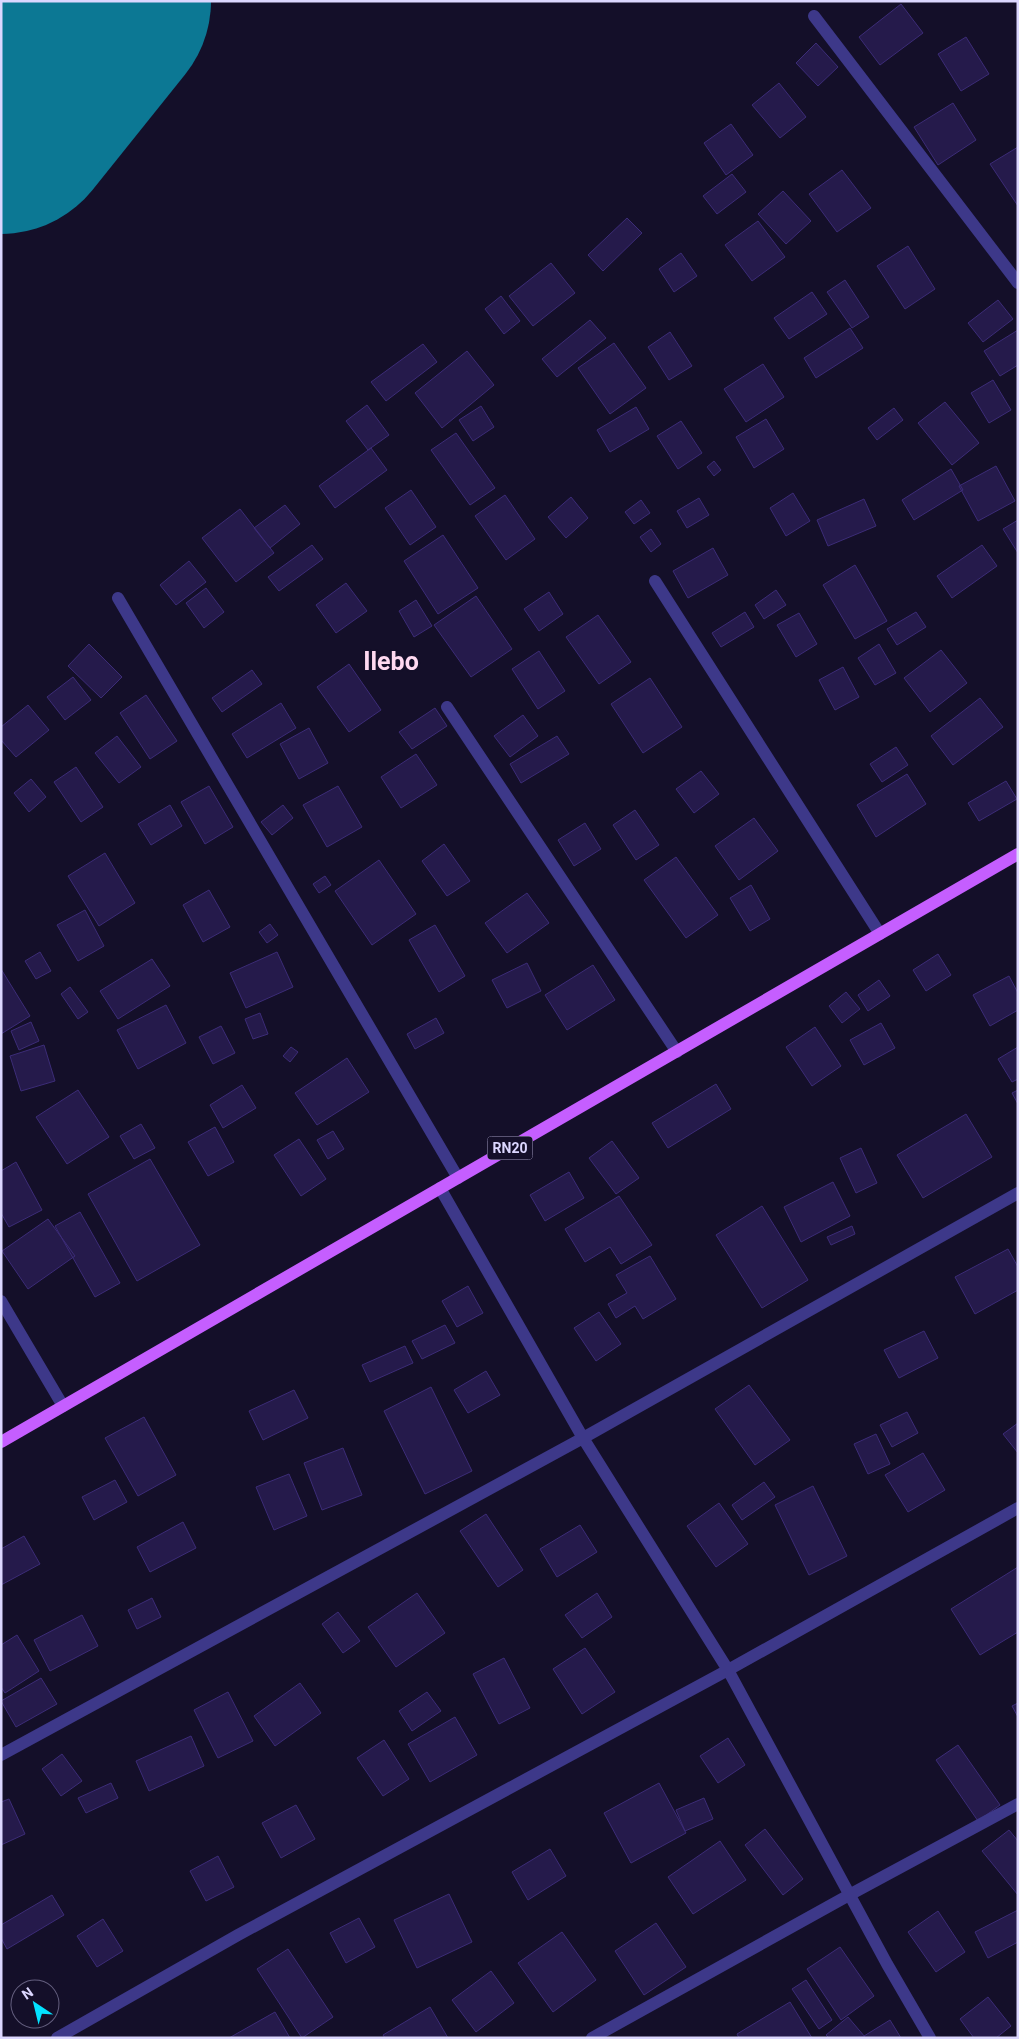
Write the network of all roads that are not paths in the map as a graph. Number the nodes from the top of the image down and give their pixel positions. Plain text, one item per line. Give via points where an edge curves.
1 (814, 16) dead end
2 (1018, 283) edge
3 (655, 581) dead end
4 (118, 598) dead end
5 (447, 707) dead end
6 (1018, 854) edge
7 (880, 934) junction
8 (677, 1052) junction
9 (458, 1178) junction
10 (440, 1188) junction
11 (1018, 1193) edge
12 (1, 1301) edge
13 (63, 1406) junction
14 (583, 1438) junction
15 (1, 1442) edge
16 (1018, 1508) edge
17 (728, 1670) junction
18 (1, 1756) edge
19 (1018, 1804) edge
20 (851, 1894) junction
21 (57, 2038) edge
22 (592, 2038) edge
23 (930, 2038) edge

1 - 2 street
3 - 7 street
4 - 9 street
5 - 8 street
6 - 7 main road, RN20
7 - 8 main road, RN20
8 - 9 main road, RN20
9 - 10 main road, RN20
10 - 13 main road, RN20
10 - 14 street
11 - 14 street
12 - 13 street
13 - 15 main road, RN20
14 - 17 street
14 - 18 street
16 - 17 street
17 - 20 street
17 - 21 street via 238,1935
19 - 20 street
20 - 22 street
20 - 23 street

